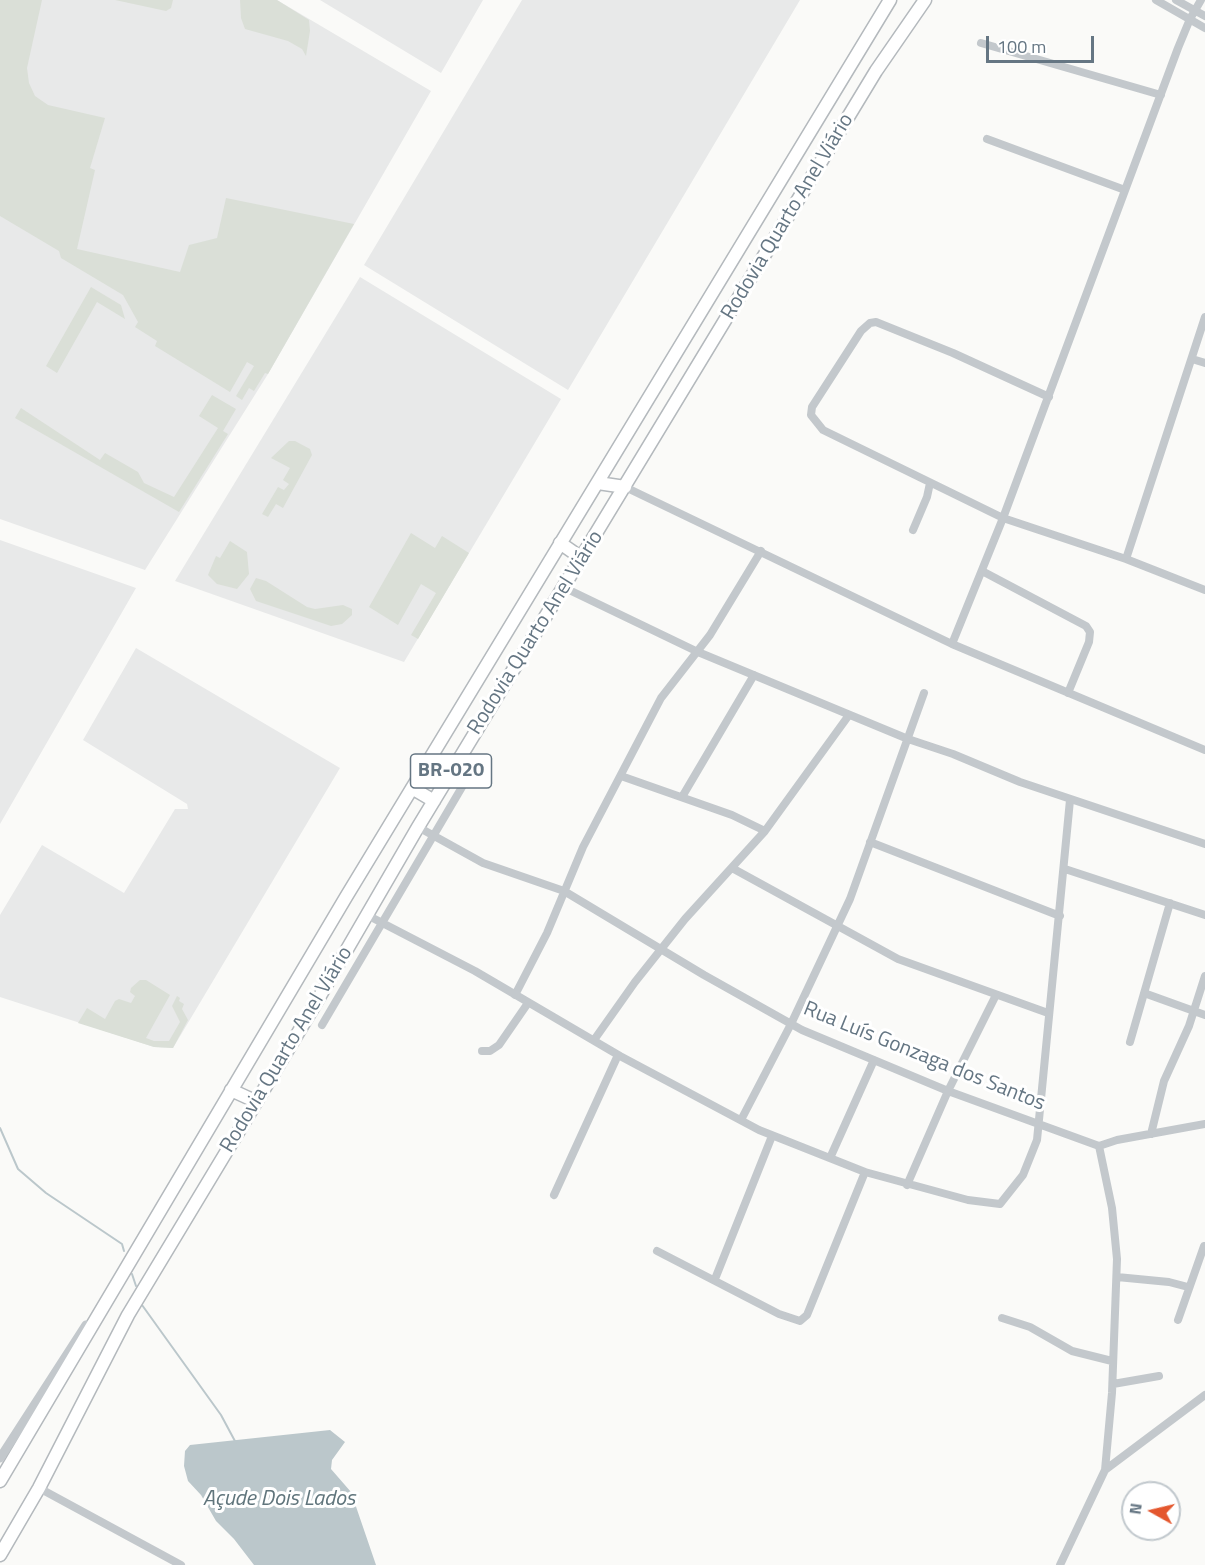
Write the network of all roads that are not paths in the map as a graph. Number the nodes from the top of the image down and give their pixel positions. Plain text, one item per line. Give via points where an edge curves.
1 (890, 0) edge
2 (925, 0) edge
3 (1156, 0) edge
4 (1176, 0) edge
5 (1201, 0) edge
6 (1196, 11) junction
7 (1205, 16) edge
8 (1190, 19) junction
9 (1205, 28) edge
10 (981, 43) dead end
11 (1161, 95) junction
12 (987, 139) dead end
13 (1125, 190) junction
14 (1205, 317) edge
15 (1192, 359) junction
16 (1205, 363) edge
17 (1049, 397) junction
18 (598, 483) junction
19 (930, 483) junction
20 (625, 487) junction
21 (1003, 518) junction
22 (913, 530) dead end
23 (560, 543) junction
24 (761, 551) junction
25 (583, 559) junction
26 (1126, 559) junction
27 (982, 571) junction
28 (565, 588) junction
29 (1205, 590) edge
30 (952, 644) junction
31 (698, 652) junction
32 (754, 675) junction
33 (924, 693) dead end
34 (1068, 693) junction
35 (849, 715) junction
36 (1205, 738) edge
37 (908, 739) junction
38 (1204, 749) edge
39 (475, 765) dead end
40 (621, 776) junction
41 (412, 788) junction
42 (682, 797) junction
43 (1070, 800) junction
44 (434, 801) junction
45 (418, 827) junction
46 (765, 831) junction
47 (432, 837) junction
48 (870, 842) junction
49 (1205, 844) edge
50 (732, 868) junction
51 (1065, 869) junction
52 (564, 891) junction
53 (1170, 903) junction
54 (367, 915) junction
55 (1205, 915) edge
56 (1060, 916) junction
57 (382, 923) junction
58 (837, 927) junction
59 (661, 948) junction
60 (1205, 976) edge
61 (1144, 993) junction
62 (515, 995) junction
63 (996, 995) junction
64 (528, 1003) junction
65 (1195, 1011) junction
66 (1048, 1013) junction
67 (1205, 1015) edge
68 (791, 1024) junction
69 (322, 1025) dead end
70 (594, 1040) junction
71 (1130, 1042) dead end
72 (482, 1051) dead end
73 (618, 1055) junction
74 (874, 1060) junction
75 (231, 1090) junction
76 (948, 1091) junction
77 (255, 1101) junction
78 (741, 1120) junction
79 (1039, 1123) junction
80 (1205, 1124) edge
81 (1151, 1134) junction
82 (772, 1136) junction
83 (1099, 1146) junction
84 (830, 1158) junction
85 (865, 1172) junction
86 (907, 1185) junction
87 (554, 1195) dead end
88 (1204, 1246) edge
89 (657, 1251) dead end
90 (134, 1254) junction
91 (1117, 1277) junction
92 (715, 1279) junction
93 (1188, 1287) junction
94 (1002, 1318) dead end
95 (1178, 1320) dead end
96 (1112, 1361) junction
97 (1159, 1376) dead end
98 (1113, 1384) junction
99 (1205, 1395) edge
100 (0, 1458) edge
101 (1105, 1470) junction
102 (0, 1480) edge
103 (39, 1488) junction
104 (0, 1555) edge
105 (181, 1565) edge
106 (1060, 1565) edge

1 - 18 highway, Rodovia Quarto Anel Viário / BR-020
2 - 20 highway, Rodovia Quarto Anel Viário / BR-020 via 876,71
3 - 8 street
4 - 6 street
5 - 6 street
6 - 7 street
6 - 8 street
8 - 9 street
8 - 11 street
10 - 11 street
11 - 13 street
12 - 13 street
13 - 17 street
14 - 15 street
15 - 16 street
15 - 26 street
17 - 19 street via 885,325 876,322 866,326 812,407 813,420 823,430
17 - 21 street
18 - 20 highway
18 - 23 highway, Rodovia Quarto Anel Viário / BR-020
19 - 21 street
19 - 22 street
20 - 24 street
20 - 25 highway, Rodovia Quarto Anel Viário / BR-020
21 - 26 street
21 - 27 street
23 - 25 highway
23 - 41 highway, Rodovia Quarto Anel Viário / BR-020
24 - 30 street
24 - 31 street
25 - 28 highway, Rodovia Quarto Anel Viário / BR-020
26 - 29 street
27 - 30 street
27 - 34 street via 1086,626 1089,642
28 - 31 street
28 - 44 highway, Rodovia Quarto Anel Viário / BR-020
30 - 34 street
31 - 32 street
31 - 40 street via 661,698
32 - 35 street
32 - 42 street
33 - 37 street
34 - 38 street
35 - 37 street
35 - 46 street
36 - 38 street
37 - 43 street
37 - 48 street
39 - 47 street
40 - 42 street
40 - 52 street
41 - 44 highway
41 - 75 highway, Rodovia Quarto Anel Viário / BR-020
42 - 46 street via 744,819
43 - 49 street
43 - 51 street
44 - 45 highway, Rodovia Quarto Anel Viário / BR-020
45 - 47 street, Rua Luís Gonzaga dos Santos
45 - 54 highway, Rodovia Quarto Anel Viário / BR-020
46 - 50 street
47 - 52 street, Rua Luís Gonzaga dos Santos via 483,863
47 - 57 street
48 - 56 street
48 - 58 street
50 - 58 street
50 - 59 street
51 - 53 street
51 - 56 street
52 - 59 street, Rua Luís Gonzaga dos Santos
52 - 62 street
53 - 55 street
53 - 61 street
54 - 57 street
54 - 77 highway, Rodovia Quarto Anel Viário / BR-020
56 - 66 street
57 - 62 street
57 - 69 street
58 - 63 street via 898,959
58 - 68 street
59 - 68 street, Rua Luís Gonzaga dos Santos
59 - 70 street
60 - 65 street
61 - 65 street
61 - 71 street
62 - 64 street
63 - 66 street
63 - 76 street
64 - 70 street
64 - 72 street via 498,1045
65 - 67 street
65 - 81 street via 1164,1081
66 - 79 street
68 - 74 street, Rua Luís Gonzaga dos Santos
68 - 78 street
70 - 73 street
73 - 78 street
73 - 87 street
74 - 76 street, Rua Luís Gonzaga dos Santos
74 - 84 street
75 - 77 highway
75 - 90 highway, Rodovia Quarto Anel Viário / BR-020
76 - 79 street, Rua Luís Gonzaga dos Santos
76 - 86 street
77 - 103 highway, Rodovia Quarto Anel Viário / BR-020 via 128,1315
78 - 82 street
79 - 83 street, Rua Luís Gonzaga dos Santos
79 - 86 street via 1034,1154 1019,1182 1000,1204
80 - 81 street
81 - 83 street
82 - 84 street
82 - 92 street
83 - 91 street via 1112,1208
84 - 85 street
85 - 86 street
85 - 92 street via 805,1319 786,1318
88 - 93 street
89 - 92 street
90 - 100 street
90 - 102 highway, Rodovia Quarto Anel Viário / BR-020
91 - 93 street
91 - 96 street
93 - 95 street
94 - 96 street via 1029,1327 1072,1351
96 - 98 street
97 - 98 street
98 - 101 street
99 - 101 street
101 - 106 street
103 - 104 highway, Rodovia Quarto Anel Viário / BR-020
103 - 105 street

